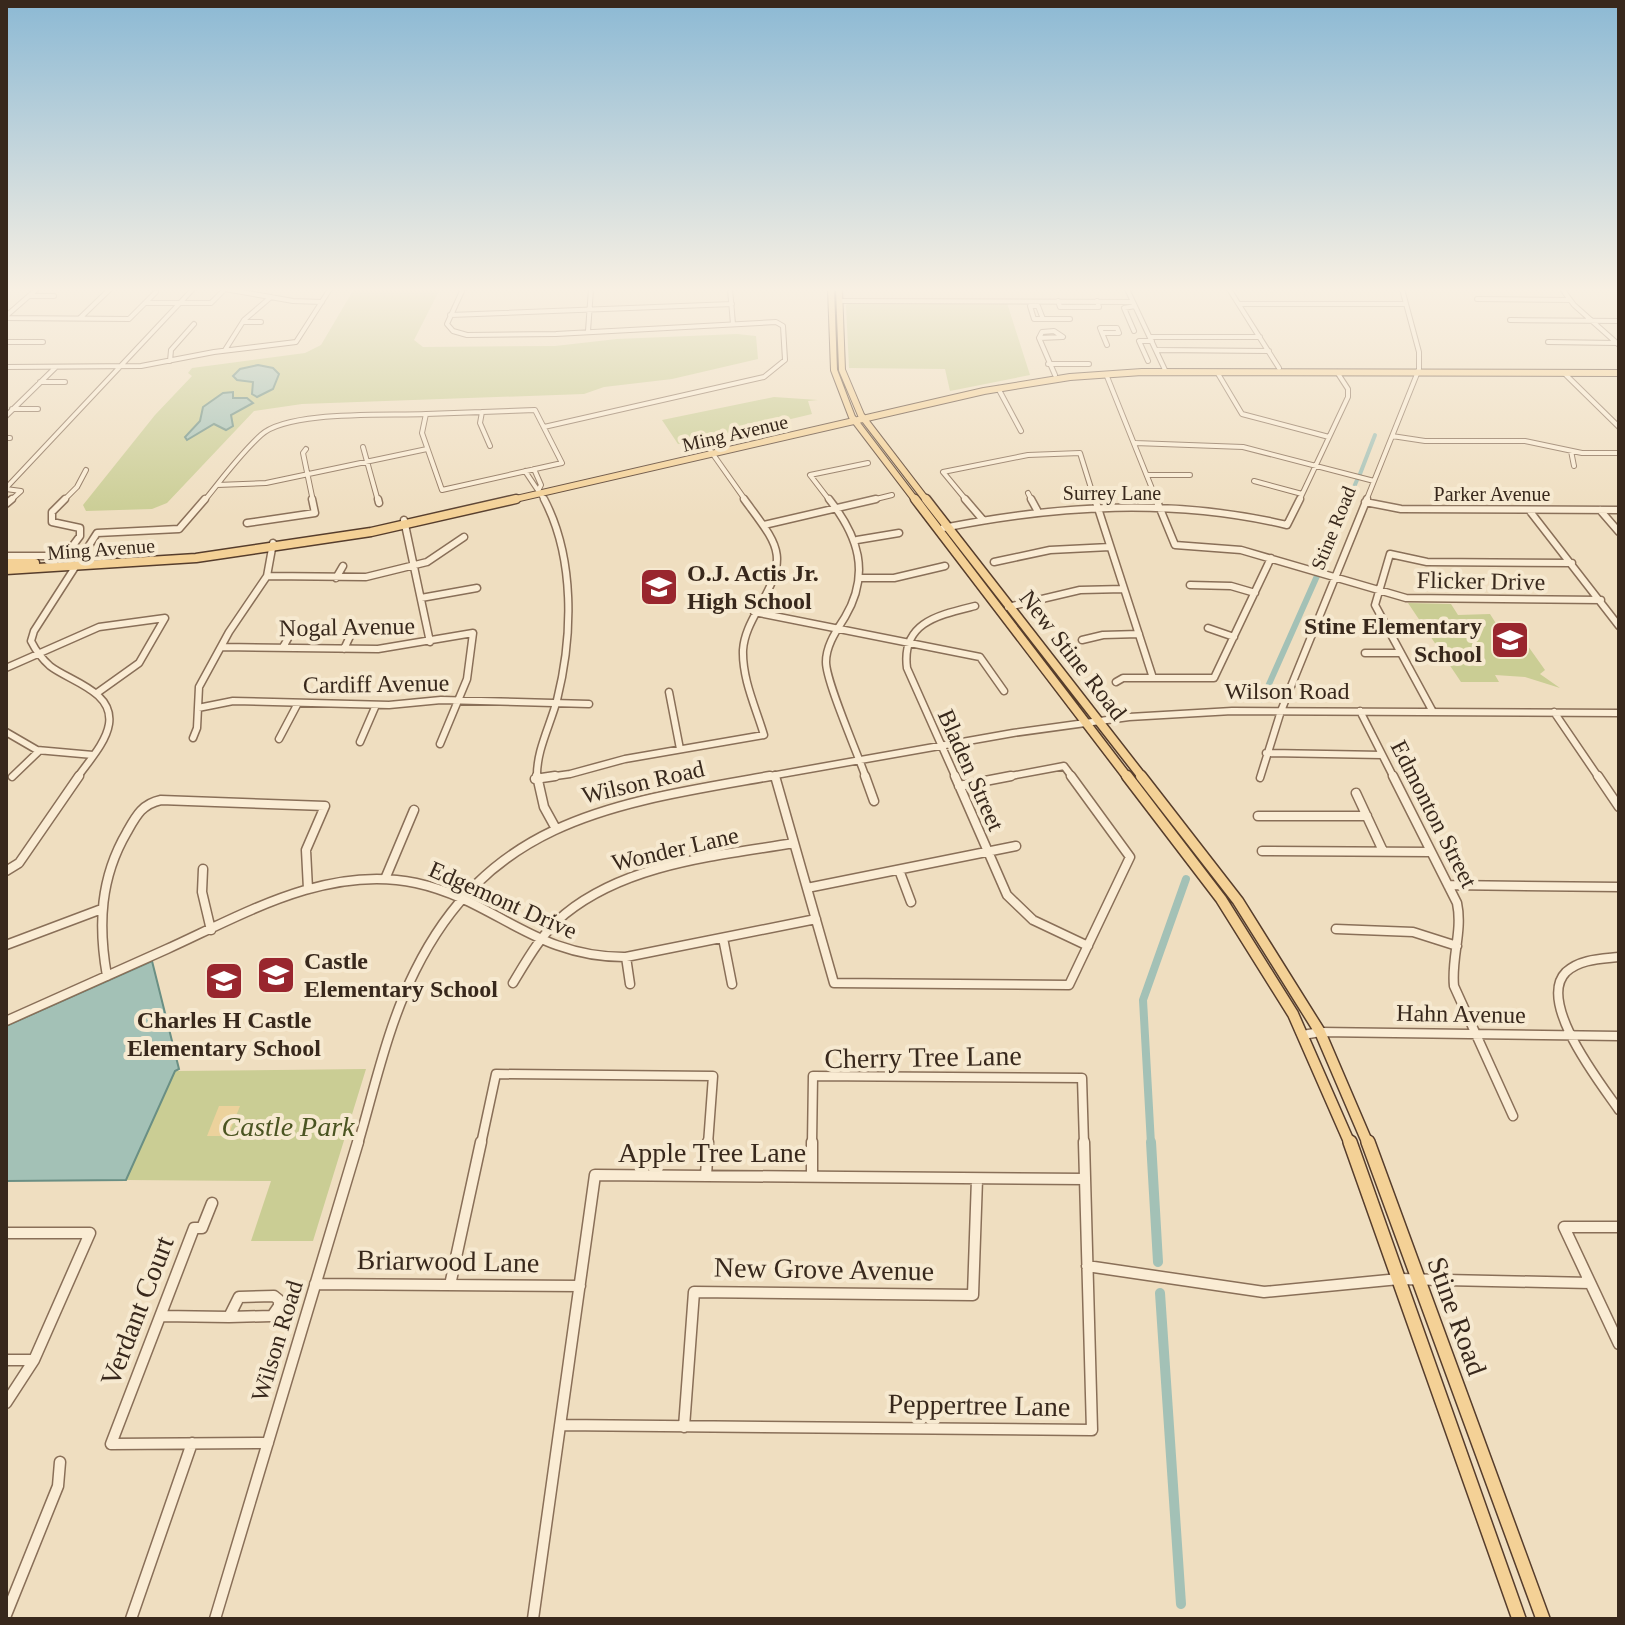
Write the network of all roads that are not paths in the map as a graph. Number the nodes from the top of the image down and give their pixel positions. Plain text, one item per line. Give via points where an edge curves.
1 (1048, 364) edge
2 (137, 365) edge
3 (781, 365) edge
4 (834, 365) edge
5 (842, 365) edge
6 (1163, 365) edge
7 (1277, 365) edge
8 (1418, 365) edge
9 (6, 367) edge
10 (56, 367) junction
11 (119, 367) junction
12 (1550, 369) junction
13 (1602, 369) junction
14 (1165, 370) junction
15 (1280, 370) junction
16 (1418, 371) junction
17 (1104, 372) junction
18 (1217, 372) junction
19 (1337, 372) junction
20 (1618, 372) edge
21 (1513, 373) junction
22 (1564, 373) junction
23 (1055, 375) junction
24 (1033, 378) junction
25 (40, 382) junction
26 (65, 382) dead end
27 (998, 388) junction
28 (9, 409) edge
29 (38, 409) dead end
30 (482, 412) junction
31 (426, 414) junction
32 (6, 416) edge
33 (862, 417) junction
34 (853, 419) junction
35 (544, 427) junction
36 (1619, 427) edge
37 (1021, 431) dead end
38 (1392, 436) junction
39 (1329, 437) junction
40 (1135, 443) junction
41 (490, 446) dead end
42 (363, 447) dead end
43 (306, 449) dead end
44 (427, 449) junction
45 (1571, 451) junction
46 (712, 452) junction
47 (1619, 453) edge
48 (367, 462) junction
49 (868, 463) dead end
50 (1316, 465) junction
51 (1574, 466) dead end
52 (534, 469) junction
53 (86, 470) dead end
54 (525, 471) junction
55 (307, 475) junction
56 (1147, 475) junction
57 (1190, 475) dead end
58 (1254, 481) dead end
59 (1374, 481) junction
60 (217, 485) junction
61 (6, 488) edge
62 (540, 492) junction
63 (1028, 493) dead end
64 (1302, 494) junction
65 (892, 495) dead end
66 (1365, 502) junction
67 (379, 503) dead end
68 (6, 504) edge
69 (836, 507) junction
70 (1098, 508) junction
71 (1160, 508) junction
72 (1037, 510) junction
73 (1529, 510) junction
74 (1600, 510) junction
75 (1619, 510) edge
76 (983, 520) junction
77 (405, 522) junction
78 (247, 523) dead end
79 (764, 525) junction
80 (947, 527) junction
81 (937, 530) junction
82 (1619, 532) edge
83 (899, 533) dead end
84 (464, 537) dead end
85 (857, 540) junction
86 (273, 546) junction
87 (1110, 547) junction
88 (6, 556) edge
89 (1271, 558) junction
90 (994, 562) dead end
91 (6, 563) edge
92 (1572, 563) junction
93 (77, 565) junction
94 (343, 566) dead end
95 (414, 566) junction
96 (945, 566) dead end
97 (6, 570) edge
98 (267, 576) junction
99 (1335, 577) junction
100 (336, 578) junction
101 (861, 578) junction
102 (1190, 585) dead end
103 (477, 588) dead end
104 (1124, 589) junction
105 (1378, 590) junction
106 (1255, 593) junction
107 (421, 598) junction
108 (1601, 600) junction
109 (975, 606) dead end
110 (1010, 607) junction
111 (998, 609) junction
112 (754, 612) junction
113 (1619, 626) edge
114 (294, 628) dead end
115 (1208, 628) dead end
116 (837, 629) junction
117 (352, 632) dead end
118 (1139, 634) junction
119 (1234, 637) junction
120 (1082, 640) dead end
121 (430, 642) junction
122 (907, 643) junction
123 (222, 647) junction
124 (283, 647) junction
125 (344, 649) junction
126 (36, 653) junction
127 (1365, 653) dead end
128 (1400, 653) junction
129 (6, 668) edge
130 (1153, 678) junction
131 (1116, 682) dead end
132 (1004, 691) dead end
133 (669, 692) dead end
134 (97, 693) junction
135 (458, 701) junction
136 (298, 703) junction
137 (556, 704) junction
138 (589, 704) dead end
139 (376, 705) junction
140 (198, 708) junction
141 (1281, 711) junction
142 (1360, 711) junction
143 (1433, 712) junction
144 (1554, 712) junction
145 (1619, 713) edge
146 (1099, 720) junction
147 (1084, 722) junction
148 (6, 732) edge
149 (193, 738) dead end
150 (279, 739) dead end
151 (360, 742) dead end
152 (440, 744) dead end
153 (941, 745) junction
154 (680, 749) junction
155 (38, 752) junction
156 (1266, 753) junction
157 (93, 755) junction
158 (1382, 755) junction
159 (859, 760) junction
160 (775, 775) junction
161 (12, 777) dead end
162 (535, 779) junction
163 (1260, 779) dead end
164 (959, 786) junction
165 (1356, 793) dead end
166 (874, 801) dead end
167 (1619, 807) edge
168 (414, 810) dead end
169 (1258, 816) dead end
170 (1367, 816) junction
171 (555, 827) junction
172 (794, 843) junction
173 (1016, 846) dead end
174 (1262, 851) dead end
175 (1383, 851) junction
176 (988, 852) junction
177 (1431, 852) junction
178 (203, 869) dead end
179 (899, 870) junction
180 (6, 871) edge
181 (385, 879) junction
182 (1448, 885) junction
183 (1619, 887) edge
184 (807, 888) junction
185 (308, 889) junction
186 (460, 900) junction
187 (911, 902) dead end
188 (99, 910) junction
189 (816, 919) junction
190 (1336, 929) dead end
191 (211, 930) junction
192 (539, 938) junction
193 (723, 938) junction
194 (6, 945) edge
195 (1088, 946) junction
196 (1457, 946) junction
197 (626, 957) junction
198 (1619, 957) edge
199 (107, 976) junction
200 (513, 983) dead end
201 (630, 984) dead end
202 (732, 984) dead end
203 (6, 1021) edge
204 (1320, 1032) junction
205 (1303, 1035) junction
206 (1476, 1035) junction
207 (1573, 1036) junction
208 (1619, 1036) edge
209 (1082, 1078) joint
210 (1619, 1110) edge
211 (1513, 1116) dead end
212 (706, 1176) junction
213 (812, 1177) junction
214 (977, 1179) junction
215 (1085, 1179) junction
216 (212, 1203) dead end
217 (1619, 1227) edge
218 (6, 1233) edge
219 (1087, 1266) junction
220 (1399, 1279) junction
221 (1418, 1279) junction
222 (1590, 1283) junction
223 (315, 1284) junction
224 (450, 1285) junction
225 (580, 1286) junction
226 (161, 1316) junction
227 (229, 1317) dead end
228 (1619, 1344) edge
229 (6, 1360) edge
230 (34, 1360) junction
231 (6, 1403) edge
232 (560, 1425) junction
233 (684, 1427) junction
234 (192, 1443) junction
235 (268, 1443) junction
236 (60, 1462) dead end
237 (6, 1615) edge
238 (131, 1619) edge
239 (215, 1619) edge
240 (533, 1619) edge
241 (1519, 1619) edge
242 (1543, 1619) edge

1 - 23 street
2 - 11 street
3 - 35 street via 764,377
4 - 34 main road, New Stine Road
5 - 33 main road, New Stine Road
6 - 14 street
7 - 15 street
8 - 16 street
9 - 10 street
10 - 11 street
10 - 25 street
11 - 61 street
12 - 13 main road, Ming Avenue
12 - 16 main road, Ming Avenue
12 - 21 main road
13 - 20 main road, Ming Avenue
13 - 22 main road
14 - 15 main road, Ming Avenue
14 - 17 main road, Ming Avenue
14 - 17 main road, Ming Avenue
14 - 18 main road, Ming Avenue
15 - 16 main road, Ming Avenue
15 - 18 main road, Ming Avenue
15 - 19 main road, Ming Avenue
16 - 19 main road, Ming Avenue
16 - 21 main road, Ming Avenue
16 - 38 street, Stine Road
17 - 23 main road, Ming Avenue
17 - 27 main road, Ming Avenue
17 - 40 street
18 - 39 street via 1242,414
19 - 39 street via 1349,395
20 - 22 main road, Ming Avenue
21 - 22 main road, Ming Avenue
22 - 36 street
23 - 24 main road, Ming Avenue
24 - 27 main road
24 - 33 main road, Ming Avenue
25 - 26 street
25 - 28 street
27 - 33 main road, Ming Avenue
27 - 37 street
28 - 29 street
28 - 32 street
30 - 31 street
30 - 35 street via 535,410
30 - 41 street via 481,426
31 - 44 street via 422,433
31 - 60 street via 284,423 261,435
33 - 34 main road, Ming Avenue
33 - 80 main road, New Stine Road
34 - 46 main road, Ming Avenue
34 - 81 main road, New Stine Road
35 - 52 street via 562,463
38 - 45 street via 1525,441
38 - 59 street, Stine Road
39 - 50 street
40 - 50 street via 1231,445
40 - 56 street
42 - 48 street
43 - 55 street
44 - 48 street
44 - 54 street via 442,490
45 - 47 street
45 - 51 street
46 - 62 main road, Ming Avenue
46 - 79 street
48 - 55 street
48 - 67 street
49 - 69 street via 810,475
50 - 59 street
50 - 64 street
52 - 54 street
52 - 62 street
53 - 88 street via 52,512 52,522 80,528 65,556
54 - 62 street
55 - 60 street via 257,485
55 - 78 street via 315,513
56 - 57 street
56 - 71 street
58 - 64 street
59 - 66 street, Stine Road
60 - 93 street via 179,529 97,533
61 - 68 street via 21,491
62 - 77 main road, Ming Avenue
62 - 137 street via 557,528 566,569 563,671
63 - 72 street
64 - 71 street, Surrey Lane via 1287,525 1220,510
65 - 69 street
66 - 73 street, Parker Avenue via 1401,509
66 - 99 street, Stine Road
69 - 79 street
69 - 85 street
70 - 71 street, Surrey Lane
70 - 72 street, Surrey Lane
70 - 76 street via 1080,453 1016,457 943,472
70 - 87 street
71 - 89 street, Flicker Drive via 1175,545 1229,547
72 - 76 street, Surrey Lane
73 - 74 street, Parker Avenue
73 - 92 street
74 - 75 street, Parker Avenue
74 - 82 street
76 - 80 street, Surrey Lane
77 - 86 main road, Ming Avenue
77 - 95 street
79 - 112 street via 776,544 779,566 775,582
80 - 81 street, Surrey Lane
80 - 110 main road, New Stine Road
81 - 111 main road, New Stine Road
83 - 85 street
84 - 95 street
85 - 101 street
86 - 93 main road, Ming Avenue
86 - 98 street
87 - 90 street via 1050,550
87 - 104 street
89 - 99 street, Flicker Drive
89 - 106 street
91 - 93 main road, Ming Avenue
92 - 105 street via 1427,562 1390,554
92 - 108 street
93 - 97 main road, Ming Avenue
93 - 126 street via 34,631
94 - 100 street
95 - 100 street
95 - 107 street
96 - 101 street via 887,579
98 - 100 street
98 - 123 street
99 - 105 street, Flicker Drive
99 - 141 street, Stine Road
101 - 116 street
102 - 106 street via 1231,586
103 - 107 street
104 - 110 street via 1080,590
104 - 118 street
105 - 108 street, Flicker Drive via 1416,599
105 - 128 street via 1377,610
106 - 119 street
107 - 121 street
108 - 113 street
109 - 122 street via 927,621
110 - 111 street
110 - 146 main road, New Stine Road
111 - 147 main road, New Stine Road
112 - 116 street
112 - 154 street via 744,639 744,659 764,735
114 - 124 street
115 - 119 street
116 - 122 street
116 - 159 street via 826,665
117 - 125 street
118 - 120 street
118 - 130 street
119 - 130 street via 1214,678
121 - 125 street, Nogal Avenue
121 - 135 street, Nogal Avenue via 473,633 467,679
122 - 132 street via 980,657
122 - 153 street, Bladen Street via 907,668
123 - 124 street, Nogal Avenue
123 - 140 street via 199,687
124 - 125 street, Nogal Avenue
126 - 129 street
126 - 134 street via 46,666
126 - 134 street via 108,624 165,618 142,661
127 - 128 street
128 - 143 street
130 - 131 street
133 - 154 street
134 - 157 street via 110,718
135 - 137 street, Cardiff Avenue
135 - 139 street, Cardiff Avenue
135 - 152 street
136 - 139 street, Cardiff Avenue
136 - 140 street, Cardiff Avenue via 233,701
136 - 150 street
137 - 138 street, Cardiff Avenue
137 - 162 street
139 - 151 street
140 - 149 street
141 - 142 street, Wilson Road
141 - 146 street, Wilson Road
141 - 156 street, Stine Road
142 - 143 street, Wilson Road
142 - 158 street, Edmonton Street
143 - 144 street, Wilson Road
144 - 145 street, Wilson Road
144 - 167 street
146 - 147 street, Wilson Road
146 - 204 main road, New Stine Road via 1238,901
147 - 153 street, Wilson Road
147 - 205 main road, New Stine Road via 1221,899
148 - 155 street
153 - 159 street, Wilson Road
153 - 164 street, Bladen Street
154 - 162 street
155 - 157 street
155 - 161 street
156 - 158 street
156 - 163 street, Stine Road
157 - 180 street via 19,863
158 - 177 street, Edmonton Street
159 - 160 street, Wilson Road
159 - 166 street
160 - 171 street, Wilson Road via 615,804
160 - 172 street
162 - 171 street
164 - 176 street, Bladen Street
164 - 195 street via 1064,766 1130,857
165 - 170 street
168 - 181 street
169 - 170 street
170 - 175 street
171 - 186 street, Wilson Road via 502,861
172 - 184 street
172 - 192 street, Wonder Lane via 619,880 578,902
173 - 176 street
174 - 175 street
175 - 177 street
176 - 179 street
176 - 195 street, Bladen Street via 1018,910
177 - 182 street, Edmonton Street
178 - 191 street
179 - 184 street
179 - 187 street
181 - 185 street, Edgemont Drive
181 - 186 street, Edgemont Drive via 428,886
182 - 183 street
182 - 196 street, Edmonton Street via 1461,922
184 - 189 street
185 - 188 street via 306,850 325,806 156,800 143,806 121,842
185 - 191 street, Edgemont Drive
186 - 192 street, Edgemont Drive
186 - 223 street, Wilson Road via 412,972
188 - 194 street
188 - 199 street
189 - 193 street, Edgemont Drive
189 - 195 street via 834,983 1069,985
190 - 196 street via 1410,930
191 - 199 street, Edgemont Drive
192 - 197 street, Edgemont Drive via 586,957
192 - 200 street, Wonder Lane
193 - 197 street, Edgemont Drive
193 - 202 street
196 - 206 street, Edmonton Street via 1454,986
197 - 201 street
198 - 207 street via 1585,958 1563,972 1557,997
199 - 203 street, Edgemont Drive
204 - 205 street, Hahn Avenue
204 - 206 street, Hahn Avenue
204 - 221 main road, Stine Road
205 - 220 main road, Stine Road via 1344,1127
206 - 207 street, Hahn Avenue
206 - 211 street, Edmonton Street
207 - 208 street, Hahn Avenue
207 - 210 street
209 - 213 street, Cherry Tree Lane via 813,1076
209 - 215 street, Peppertree Lane
212 - 213 street, Apple Tree Lane
212 - 224 street via 713,1076 496,1074
212 - 225 street, Apple Tree Lane via 595,1175
213 - 214 street, Apple Tree Lane
214 - 215 street, Apple Tree Lane
214 - 233 street, New Grove Avenue via 973,1295 694,1292
215 - 219 street, Peppertree Lane
216 - 226 street, Verdant Court via 202,1228 194,1228
217 - 222 street via 1564,1227
218 - 230 street via 90,1233
219 - 220 street via 1264,1292
219 - 233 street, Peppertree Lane via 1092,1430
220 - 221 street
220 - 241 main road, Stine Road
221 - 222 street
221 - 242 main road, Stine Road
222 - 228 street
223 - 224 street, Briarwood Lane
223 - 235 street, Wilson Road
224 - 225 street, Briarwood Lane
225 - 232 street, Apple Tree Lane
226 - 227 street
226 - 234 street, Verdant Court via 111,1444
229 - 230 street
230 - 231 street
232 - 233 street, Peppertree Lane
232 - 240 street, Apple Tree Lane
234 - 235 street
234 - 238 street
235 - 239 street, Wilson Road
236 - 237 street via 58,1486

